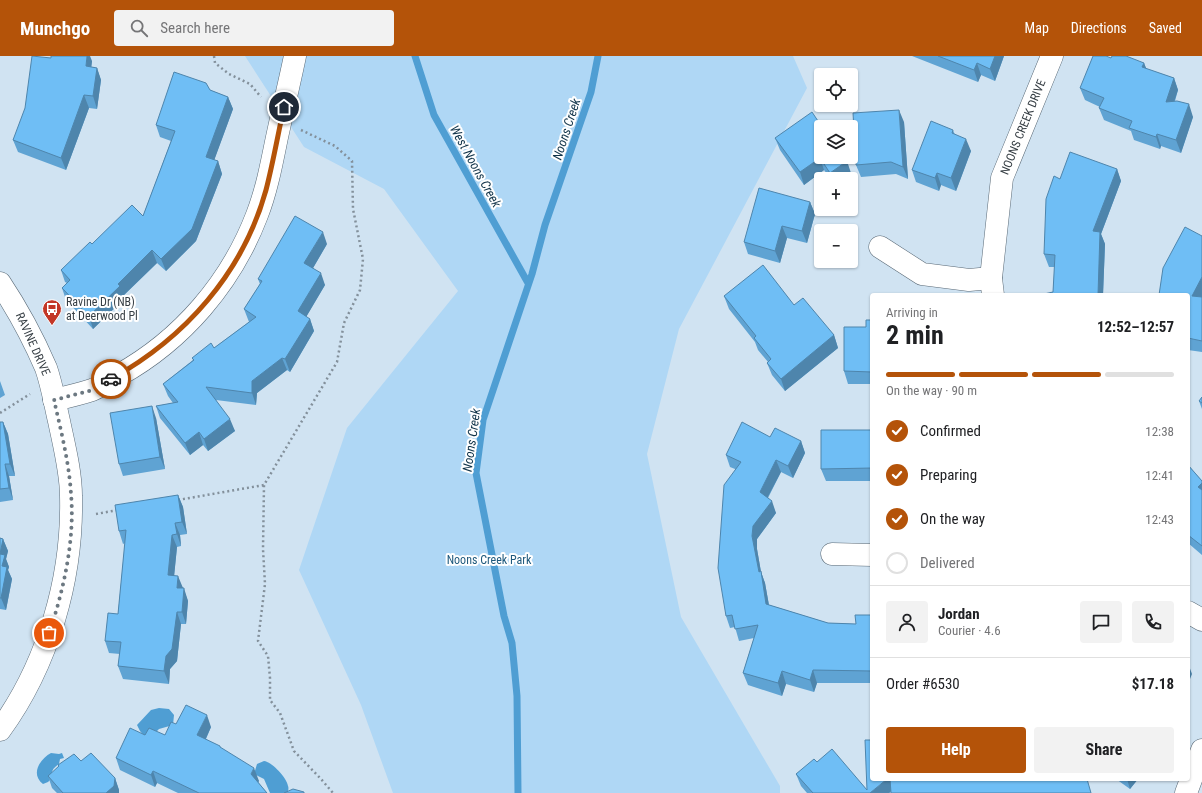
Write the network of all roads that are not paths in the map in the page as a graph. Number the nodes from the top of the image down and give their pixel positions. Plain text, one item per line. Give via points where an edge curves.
1 (1052, 56) edge
2 (294, 61) edge
3 (880, 247) dead end
4 (0, 282) edge
5 (992, 287) edge
6 (54, 400) junction
7 (832, 554) dead end
8 (870, 555) edge
9 (1190, 613) edge
10 (1202, 620) edge
11 (0, 730) edge
12 (1202, 750) edge
13 (1186, 793) edge

1 - 5 street, NOONS CREEK DRIVE via 1002,178
2 - 6 street via 266,190 257,216 231,268 216,291 194,317 168,341 134,366 93,390
3 - 5 street via 922,274 970,280
4 - 6 street, RAVINE DRIVE via 33,339 46,370
6 - 11 street, RAVINE DRIVE via 65,447 71,494 71,531 65,573 54,618 33,674 13,712
7 - 8 street
9 - 10 street
12 - 13 street

